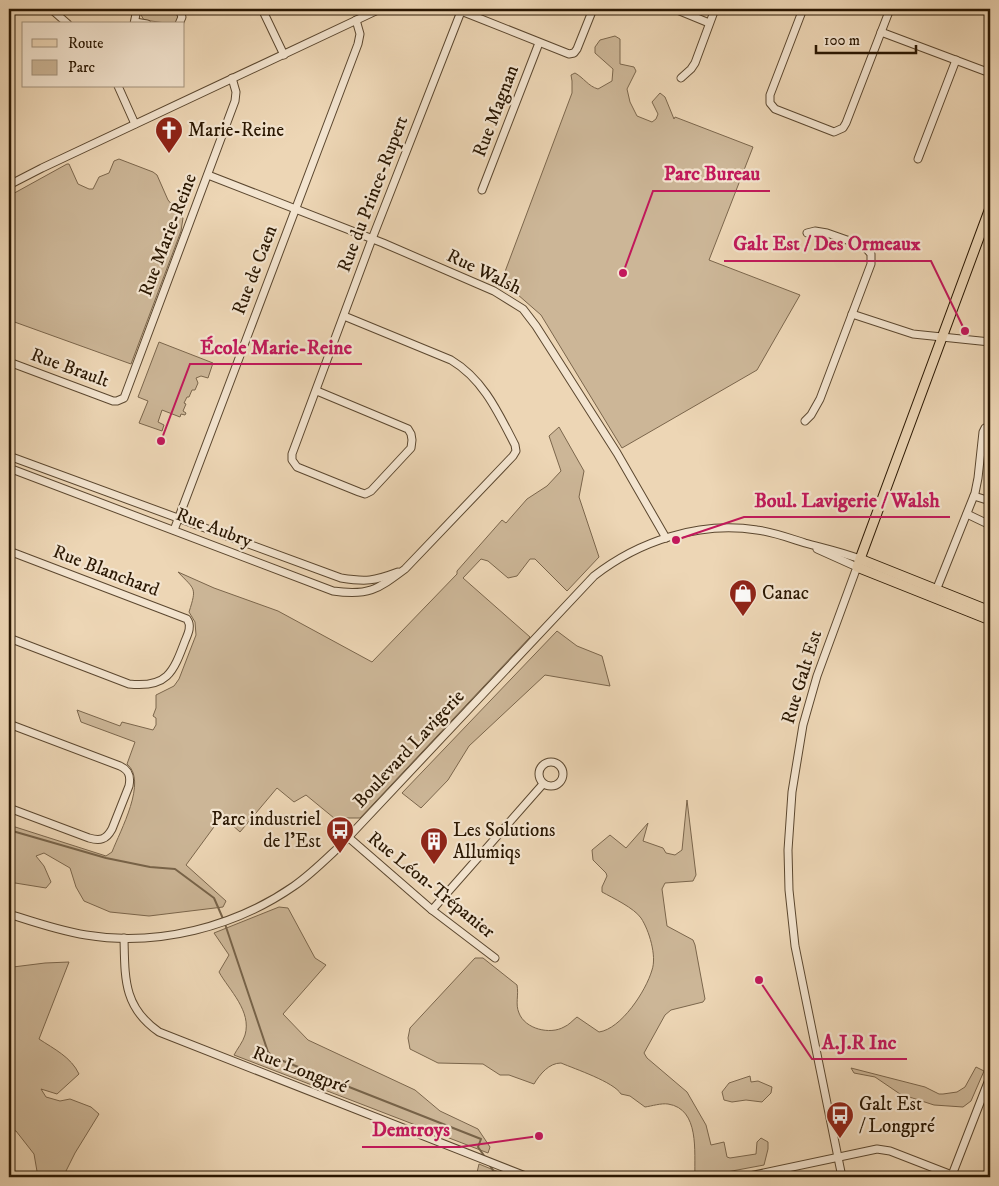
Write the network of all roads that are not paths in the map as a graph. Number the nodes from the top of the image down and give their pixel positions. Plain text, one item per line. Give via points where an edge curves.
1 (51, 9) edge
2 (137, 9) edge
3 (179, 9) edge
4 (262, 9) edge
5 (380, 9) edge
6 (593, 9) edge
7 (675, 9) edge
8 (715, 9) edge
9 (803, 9) edge
10 (890, 9) edge
11 (462, 10) edge
12 (356, 20) junction
13 (66, 22) edge
14 (134, 22) edge
15 (180, 22) edge
16 (710, 23) junction
17 (882, 32) junction
18 (540, 43) junction
19 (284, 55) junction
20 (956, 60) junction
21 (990, 73) edge
22 (232, 78) junction
23 (681, 78) dead end
24 (119, 88) edge
25 (135, 124) junction
26 (918, 159) dead end
27 (208, 176) junction
28 (9, 185) edge
29 (482, 190) dead end
30 (990, 208) edge
31 (296, 209) junction
32 (807, 233) dead end
33 (372, 239) junction
34 (852, 314) junction
35 (344, 316) junction
36 (943, 337) junction
37 (990, 342) edge
38 (9, 362) edge
39 (316, 391) junction
40 (121, 400) joint
41 (805, 421) dead end
42 (990, 425) edge
43 (9, 456) edge
44 (9, 468) edge
45 (974, 496) junction
46 (990, 501) edge
47 (967, 514) junction
48 (179, 518) junction
49 (990, 525) edge
50 (174, 530) junction
51 (666, 538) junction
52 (9, 551) edge
53 (859, 563) junction
54 (405, 569) junction
55 (935, 594) junction
56 (990, 611) edge
57 (990, 620) edge
58 (9, 638) edge
59 (9, 724) edge
60 (543, 784) dead end
61 (9, 808) edge
62 (348, 838) junction
63 (432, 910) junction
64 (9, 914) edge
65 (124, 938) junction
66 (494, 958) dead end
67 (990, 1077) edge
68 (838, 1157) junction
69 (955, 1176) edge
70 (528, 1177) edge
71 (745, 1177) edge
72 (842, 1177) edge

1 - 13 street
2 - 14 street
3 - 15 street
4 - 19 street
5 - 12 street
6 - 18 street via 574,53
7 - 16 street
8 - 16 street
9 - 17 street via 770,95 770,103 775,109 830,131 839,131 846,124
10 - 17 street
11 - 18 street
11 - 33 street, Rue du Prince-Rupert
12 - 19 street
12 - 31 street, Rue de Caen via 360,34 358,44
16 - 23 street via 695,63
17 - 20 street
18 - 29 street, Rue Magnan
19 - 22 street
20 - 21 street
20 - 26 street
22 - 25 street
22 - 27 street, Rue Marie-Reine via 235,101
24 - 25 street
25 - 28 street
27 - 31 street, Rue Walsh
27 - 40 street, Rue Marie-Reine via 129,387
30 - 36 main road, Rue Galt Est
31 - 33 street, Rue Walsh
31 - 48 street, Rue de Caen
32 - 34 street via 827,233 861,244 871,254 871,264
33 - 35 street, Rue du Prince-Rupert
33 - 51 street, Rue Walsh via 494,291 523,309 617,452
34 - 36 street via 904,332
34 - 41 street via 820,399
35 - 39 street, Rue du Prince-Rupert
35 - 54 street, Rue Aubry via 464,368 496,407 515,445 513,456
36 - 37 street
36 - 53 main road, Rue Galt Est
38 - 40 street, Rue Brault via 108,399
39 - 39 street, Rue du Prince-Rupert via 292,460 296,467 359,492 371,491 411,448 411,434 408,429
42 - 45 street via 983,432
43 - 48 street, Rue Aubry
44 - 50 street, Rue Aubry
45 - 46 street
45 - 47 street
47 - 49 street
47 - 55 street
48 - 50 street, Rue de Caen
48 - 54 street, Rue Aubry via 341,578 378,580
50 - 54 street, Rue Aubry via 333,591 364,593 386,584
51 - 53 street, Boulevard Lavigerie via 700,530 742,528 772,533
51 - 62 street, Boulevard Lavigerie via 625,555 594,576
52 - 58 street, Rue Blanchard via 187,619 190,623 177,663 169,674 147,686 129,684
53 - 55 main road, Boulevard Lavigerie
53 - 68 street, Rue Galt Est via 817,676 803,725 792,792 788,850 788,890 795,946
55 - 56 main road, Boulevard Lavigerie
55 - 57 main road, Boulevard Lavigerie
59 - 61 street via 120,766 130,774 129,786 112,829 103,839 89,838
60 - 63 street
62 - 63 street, Rue Léon-Trépanier
62 - 65 street, Boulevard Lavigerie via 294,886 239,916 191,931
63 - 66 street, Rue Léon-Trépanier
64 - 65 street, Boulevard Lavigerie via 86,936
65 - 70 street, Rue Longpré via 128,994 137,1012 159,1032
67 - 69 street
68 - 69 street via 884,1149
68 - 71 street
68 - 72 street, Rue Galt Est

